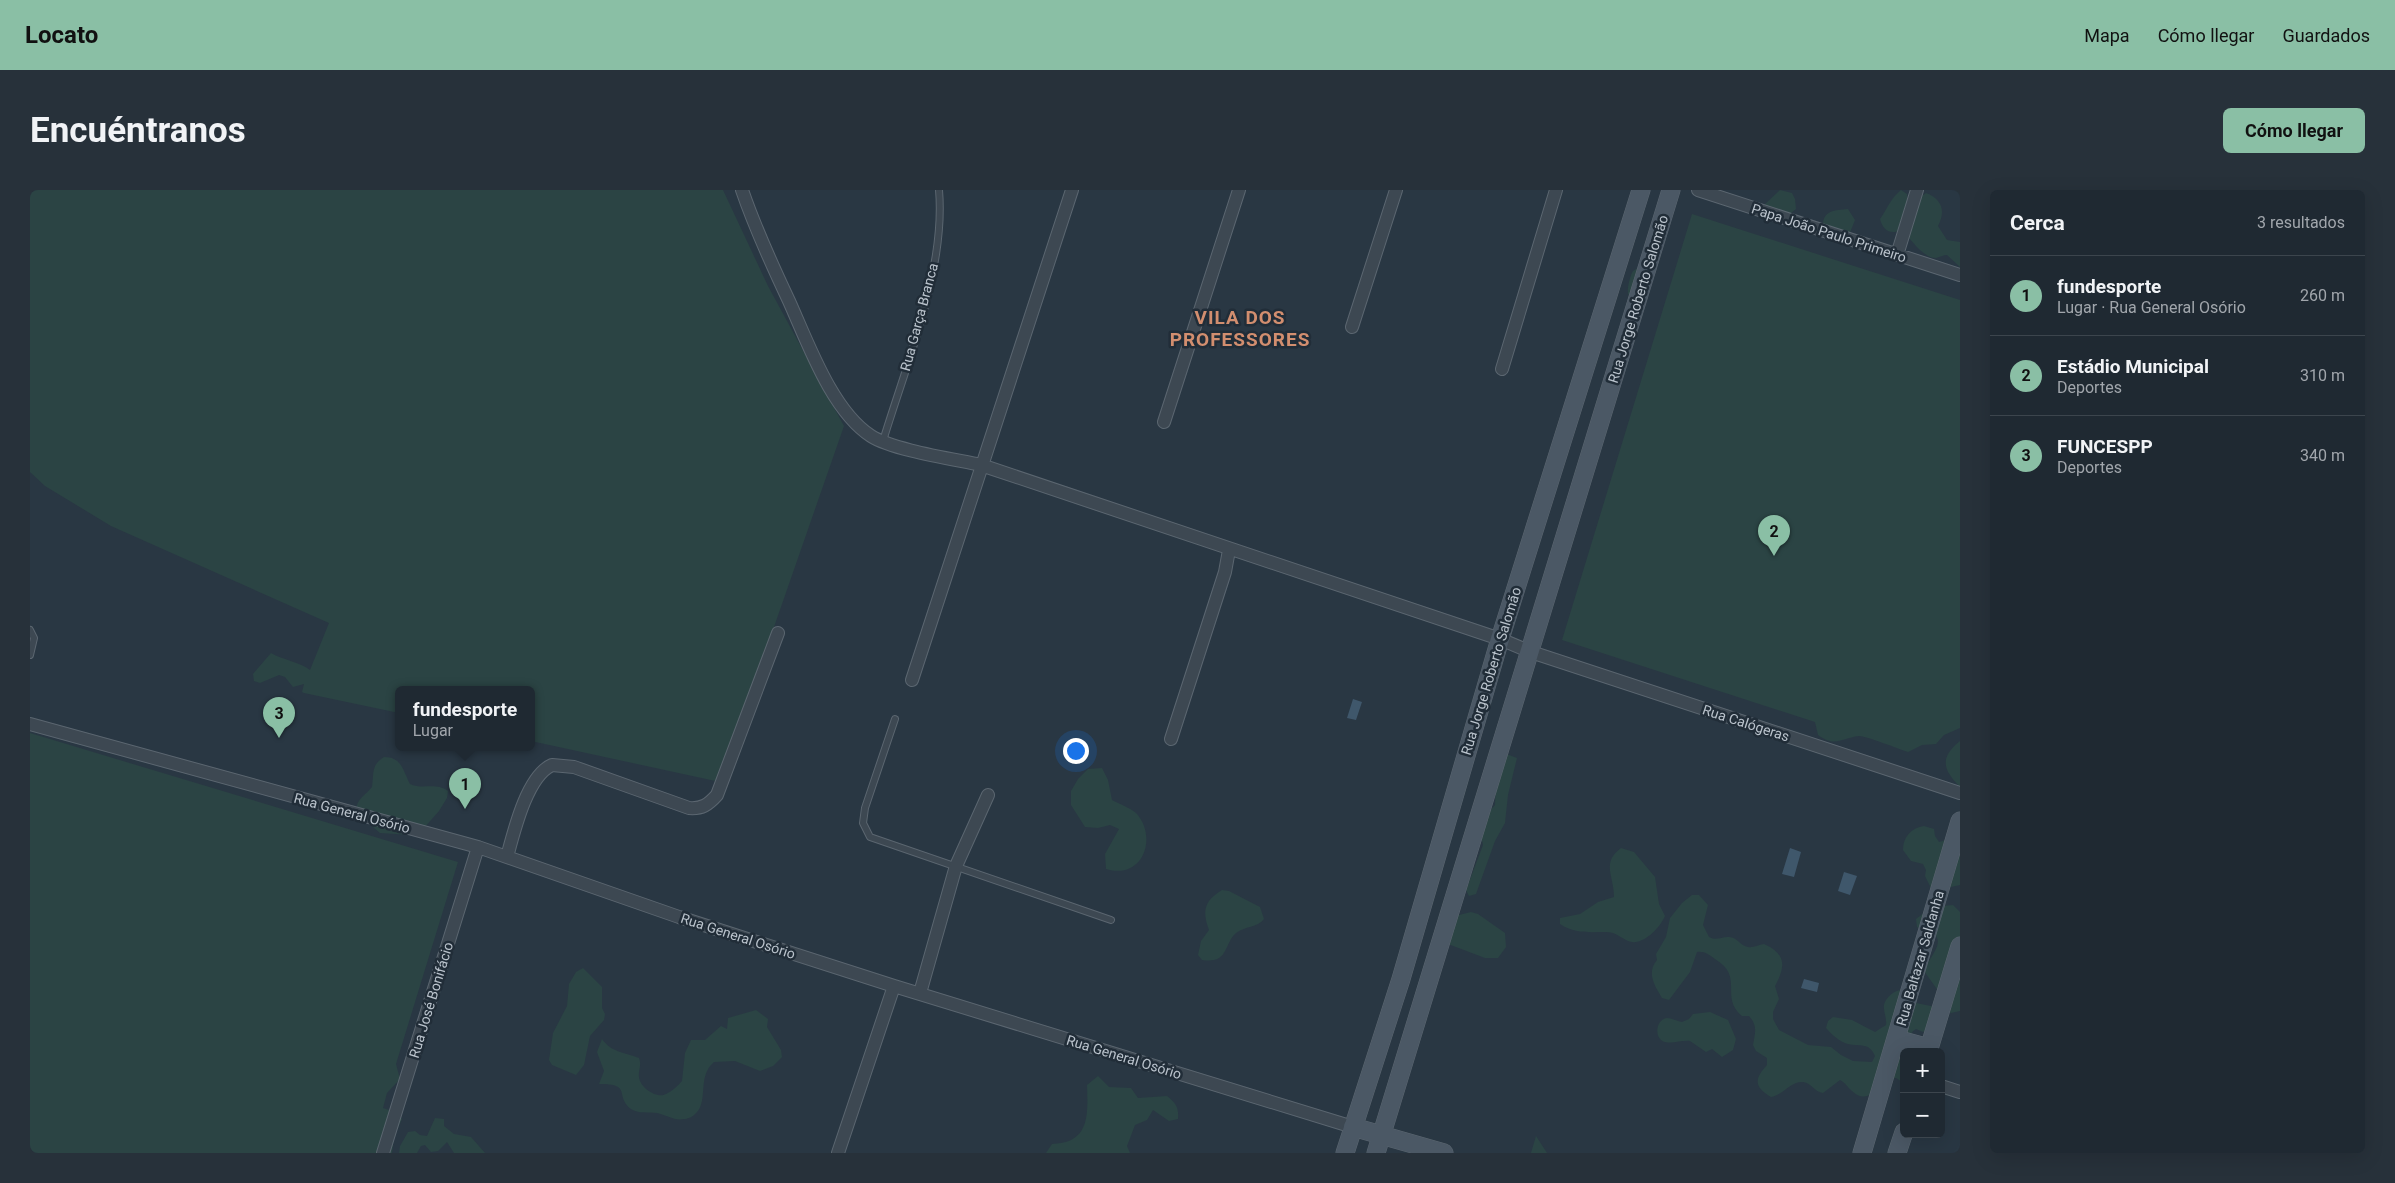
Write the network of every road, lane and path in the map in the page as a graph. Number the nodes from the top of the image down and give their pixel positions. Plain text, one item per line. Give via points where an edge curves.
1 (742, 190) edge
2 (939, 190) edge
3 (1072, 190) edge
4 (1239, 190) edge
5 (1396, 190) edge
6 (1556, 190) edge
7 (1641, 190) edge
8 (1670, 190) edge
9 (1698, 190) edge
10 (1917, 190) edge
11 (1897, 255) junction
12 (1960, 275) edge
13 (1352, 326) dead end
14 (1502, 369) dead end
15 (1164, 422) dead end
16 (883, 441) junction
17 (980, 465) junction
18 (1230, 550) junction
19 (30, 630) edge
20 (778, 633) dead end
21 (32, 637) edge
22 (1500, 639) junction
23 (1531, 652) junction
24 (30, 655) edge
25 (912, 680) dead end
26 (895, 718) dead end
27 (30, 724) edge
28 (1171, 739) dead end
29 (1960, 793) edge
30 (988, 795) dead end
31 (1960, 821) edge
32 (478, 847) junction
33 (507, 857) junction
34 (956, 866) junction
35 (1110, 920) dead end
36 (1960, 946) edge
37 (1401, 979) junction
38 (894, 986) junction
39 (1426, 988) junction
40 (920, 994) junction
41 (1896, 1039) junction
42 (1923, 1048) edge
43 (1930, 1048) edge
44 (1945, 1087) edge
45 (1960, 1092) edge
46 (1353, 1127) junction
47 (1382, 1134) junction
48 (1902, 1138) edge
49 (383, 1153) edge
50 (838, 1153) edge
51 (1345, 1153) edge
52 (1376, 1153) edge
53 (1444, 1153) edge
54 (1862, 1153) edge
55 (1897, 1153) edge

1 - 16 street, Rua Calógeras via 760,238 826,380 856,424
2 - 16 lane, Rua Garça Branca via 936,257
3 - 17 street
4 - 15 street
5 - 13 street
6 - 14 street
7 - 22 main road, Rua Jorge Roberto Salomão
8 - 23 main road, Rua Jorge Roberto Salomão
9 - 11 street, Papa João Paulo Primeiro
10 - 11 street
11 - 12 street, Papa João Paulo Primeiro
16 - 17 street, Rua Calógeras
17 - 18 street, Rua Calógeras
17 - 25 street
18 - 22 street, Rua Calógeras
18 - 28 street
19 - 21 lane
20 - 33 street via 717,795 709,804 699,809 689,808 574,767 552,765 538,775 530,787
21 - 24 lane
22 - 23 street, Rua Calógeras
22 - 37 main road, Rua Jorge Roberto Salomão
23 - 29 street, Rua Calógeras
23 - 39 main road, Rua Jorge Roberto Salomão
26 - 34 lane via 863,823 870,837
27 - 32 street, Rua General Osório
30 - 34 street
31 - 41 main road, Rua Baltazar Saldanha
32 - 33 street, Rua General Osório
32 - 49 street, Rua José Bonifácio
33 - 38 street, Rua General Osório via 679,917
34 - 35 lane
34 - 40 street
36 - 43 main road
37 - 39 main road
37 - 46 main road, Rua Jorge Roberto Salomão
38 - 40 street, Rua General Osório
38 - 50 street
39 - 47 main road, Rua Jorge Roberto Salomão
40 - 46 street, Rua General Osório
41 - 42 main road
41 - 54 main road, Rua Baltazar Saldanha
44 - 45 street
46 - 47 main road, Rua General Osório
46 - 51 main road, Rua Jorge Roberto Salomão
47 - 52 main road, Rua Jorge Roberto Salomão
47 - 53 main road, Rua General Osório
48 - 55 main road

